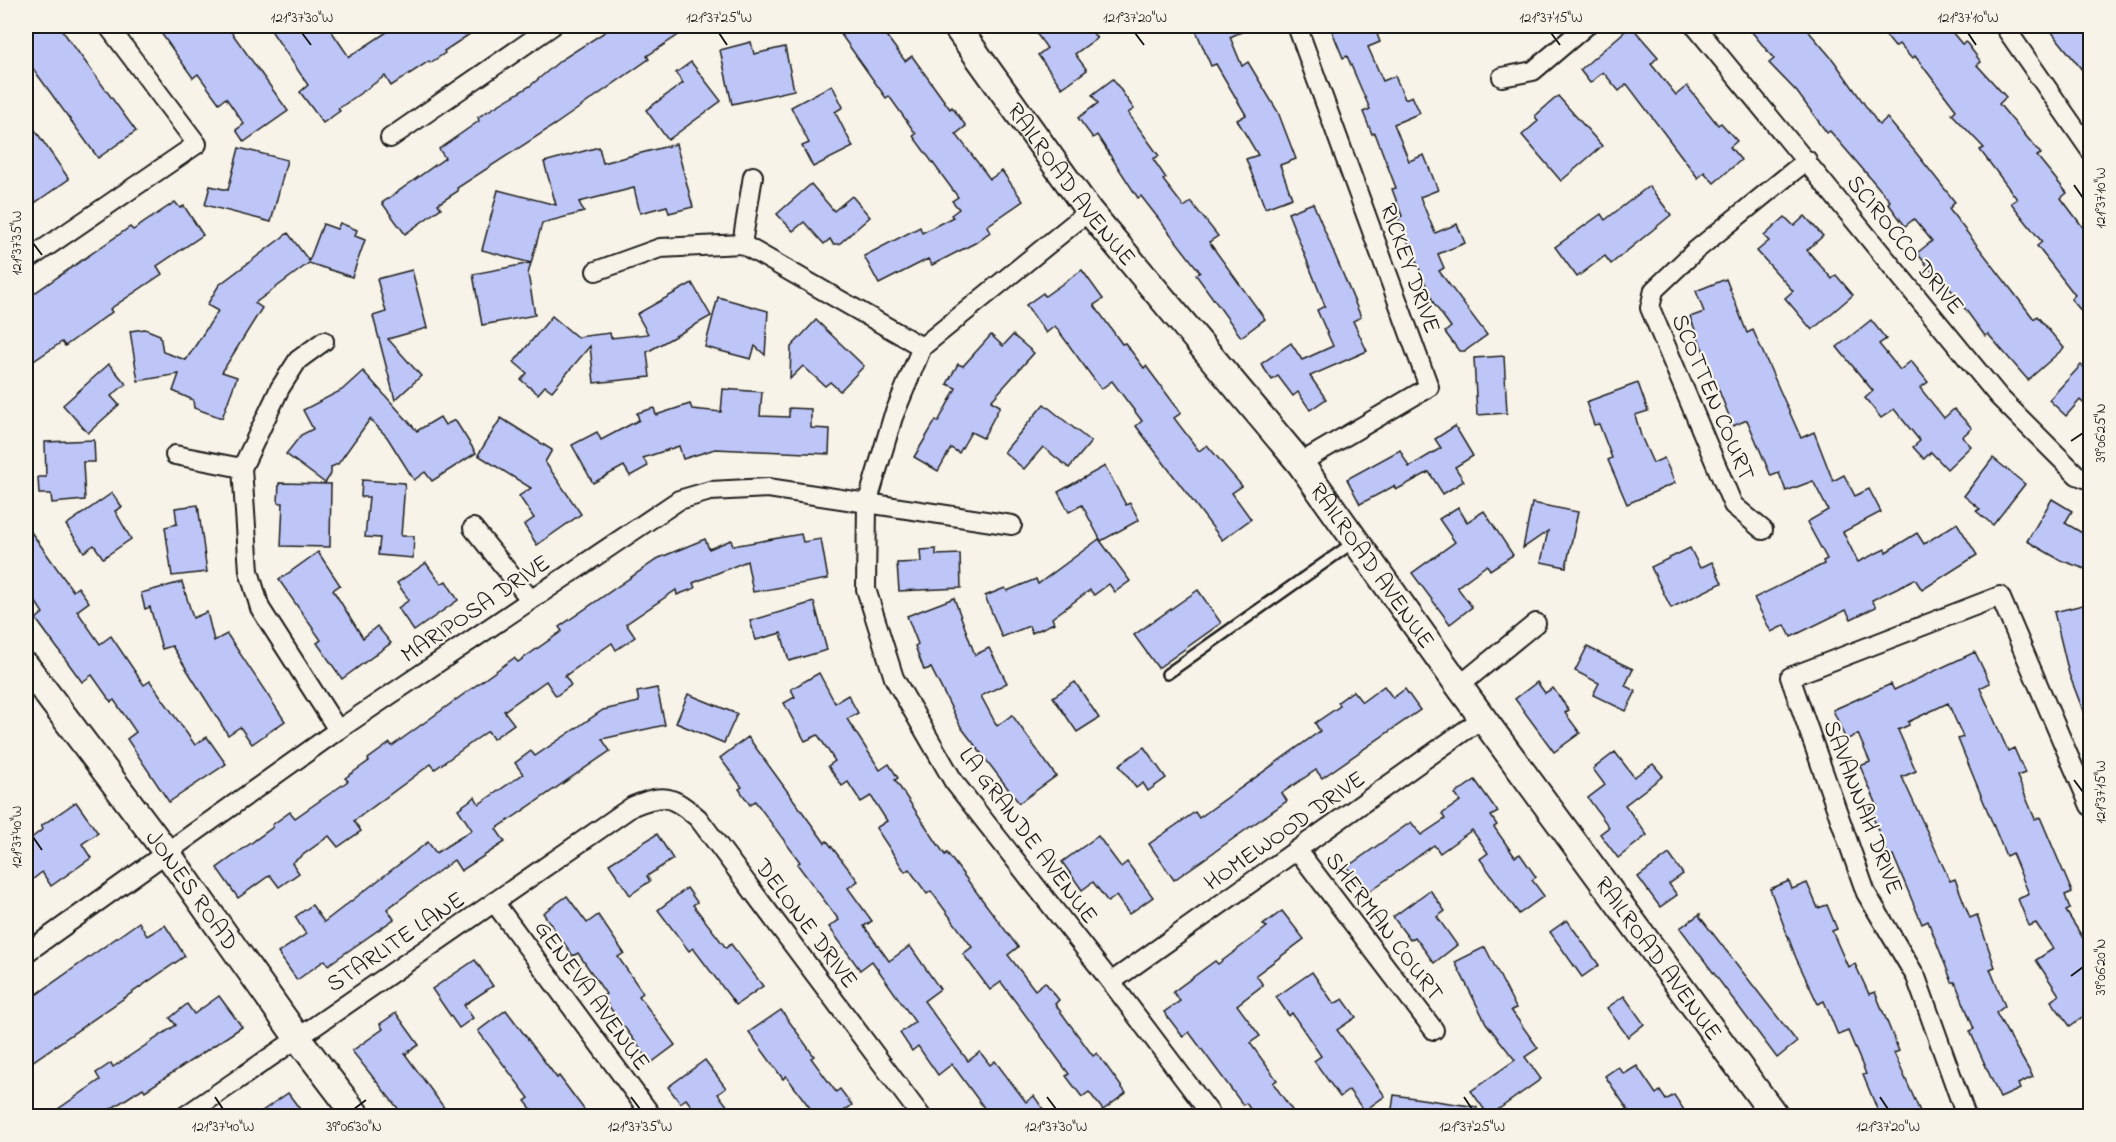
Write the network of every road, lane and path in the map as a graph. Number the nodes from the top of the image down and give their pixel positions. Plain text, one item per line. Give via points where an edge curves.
1 (108, 26) edge
2 (552, 26) edge
3 (957, 26) edge
4 (1297, 26) edge
5 (1586, 26) edge
6 (1695, 26) edge
7 (2004, 26) edge
8 (1502, 77) dead end
9 (390, 138) dead end
10 (2091, 150) edge
11 (1807, 160) junction
12 (753, 176) dead end
13 (1089, 211) junction
14 (742, 244) junction
15 (26, 261) edge
16 (597, 271) dead end
17 (324, 341) dead end
18 (922, 347) junction
19 (175, 455) dead end
20 (1300, 463) junction
21 (242, 468) junction
22 (2091, 480) edge
23 (867, 504) junction
24 (1012, 525) dead end
25 (473, 528) dead end
26 (1763, 530) dead end
27 (1356, 541) junction
28 (530, 599) junction
29 (1536, 623) dead end
30 (26, 666) edge
31 (1167, 674) dead end
32 (1458, 686) junction
33 (1484, 717) junction
34 (338, 730) junction
35 (633, 806) joint
36 (2091, 806) edge
37 (1298, 851) junction
38 (167, 853) junction
39 (494, 902) junction
40 (26, 953) edge
41 (1111, 982) junction
42 (1434, 1030) dead end
43 (297, 1037) junction
44 (185, 1116) edge
45 (357, 1116) edge
46 (652, 1116) edge
47 (921, 1116) edge
48 (1212, 1116) edge
49 (1776, 1116) edge
50 (1966, 1116) edge

1 - 15 street via 197,144
2 - 9 street
3 - 13 street, RAILROAD AVENUE
4 - 20 street, RICKEY DRIVE via 1429,387
5 - 8 street via 1533,71
6 - 11 street, SCIROCCO DRIVE
7 - 10 street
11 - 22 street, SCIROCCO DRIVE via 2000,397 2077,476
11 - 26 street, SCOTTEN COURT via 1695,251 1654,290 1650,308 1733,505
12 - 14 street
13 - 18 street, LA GRANDE AVENUE
13 - 20 street, RAILROAD AVENUE
14 - 16 street via 660,248
14 - 18 street
17 - 21 street via 298,360 286,378
18 - 23 street, LA GRANDE AVENUE via 892,417
19 - 21 street
20 - 27 street, RAILROAD AVENUE
21 - 34 street via 249,571 260,608
23 - 24 street, MARIPOSA DRIVE
23 - 28 street, MARIPOSA DRIVE via 768,488 710,491 679,500
23 - 41 street, LA GRANDE AVENUE via 866,589 894,678 954,782
25 - 28 street
27 - 31 lane
27 - 32 street, RAILROAD AVENUE
28 - 34 street, MARIPOSA DRIVE
29 - 32 street
30 - 38 street, JONES ROAD
32 - 33 street, RAILROAD AVENUE
33 - 37 street, HOMEWOOD DRIVE
33 - 49 street, RAILROAD AVENUE
34 - 38 street, MARIPOSA DRIVE
35 - 39 street, STARLITE LANE
35 - 47 street, DELONE DRIVE via 659,796 680,802 698,818
36 - 50 street, SAVANNAH DRIVE via 2000,596 1790,678 1866,893 1916,977
37 - 41 street, HOMEWOOD DRIVE
37 - 42 street, SHERMAN COURT
38 - 40 street, MARIPOSA DRIVE
38 - 43 street, JONES ROAD
39 - 43 street, STARLITE LANE
39 - 46 street, GENEVA AVENUE
41 - 48 street, LA GRANDE AVENUE
43 - 44 street, STARLITE LANE
43 - 45 street, JONES ROAD

